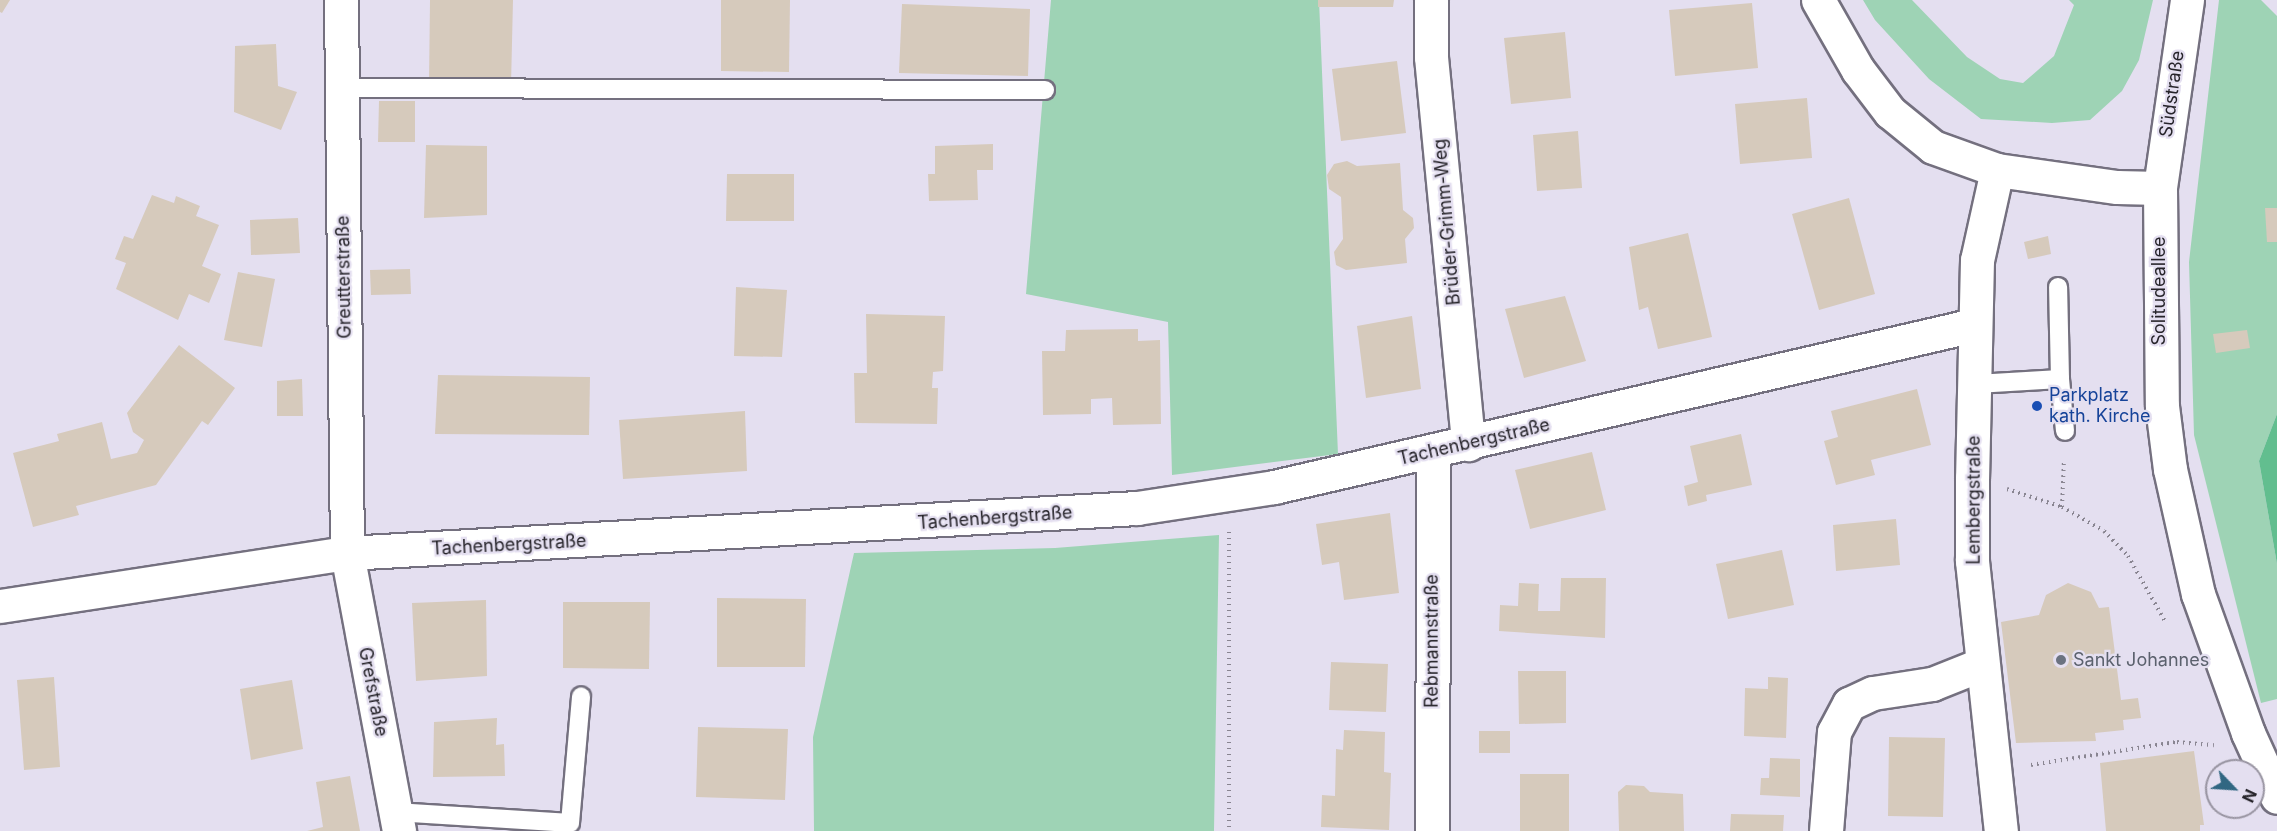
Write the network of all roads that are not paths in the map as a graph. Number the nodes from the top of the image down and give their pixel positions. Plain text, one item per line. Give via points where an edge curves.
1 (341, 0) edge
2 (1431, 0) edge
3 (1818, 0) edge
4 (2187, 0) edge
5 (342, 88) junction
6 (1045, 90) dead end
7 (1997, 170) junction
8 (2160, 188) junction
9 (2058, 287) dead end
10 (1974, 325) junction
11 (2060, 379) junction
12 (1976, 384) junction
13 (2065, 431) road end
14 (1468, 444) junction
15 (1432, 451) junction
16 (347, 553) junction
17 (0, 606) edge
18 (1982, 664) junction
19 (581, 696) dead end
20 (2277, 797) edge
21 (398, 821) edge
22 (1432, 831) edge
23 (1826, 831) edge
24 (2001, 831) edge

1 - 5 street, Greutterstraße
2 - 14 street, Brüder-Grimm-Weg via 1431,57
3 - 7 street via 1858,70 1913,134 1959,159
4 - 8 street, Südstraße
5 - 6 lane
5 - 16 street, Greutterstraße
7 - 8 street via 2117,187
7 - 10 street, Lembergstraße via 1977,260
8 - 20 street, Solitudeallee via 2159,339 2170,469 2199,594 2248,733
9 - 11 lane
10 - 12 street, Lembergstraße
10 - 14 street, Tachenbergstraße
11 - 12 lane
11 - 13 lane
12 - 18 street, Lembergstraße via 1972,561
14 - 15 street, Tachenbergstraße
15 - 16 street, Tachenbergstraße via 1274,487 1137,508
15 - 22 street, Rebmannstraße
16 - 17 street, Tachenbergstraße
16 - 21 street, Grefstraße
18 - 23 street via 1932,684 1873,693 1849,704 1834,732
18 - 24 street, Lembergstraße
19 - 21 lane via 570,823

